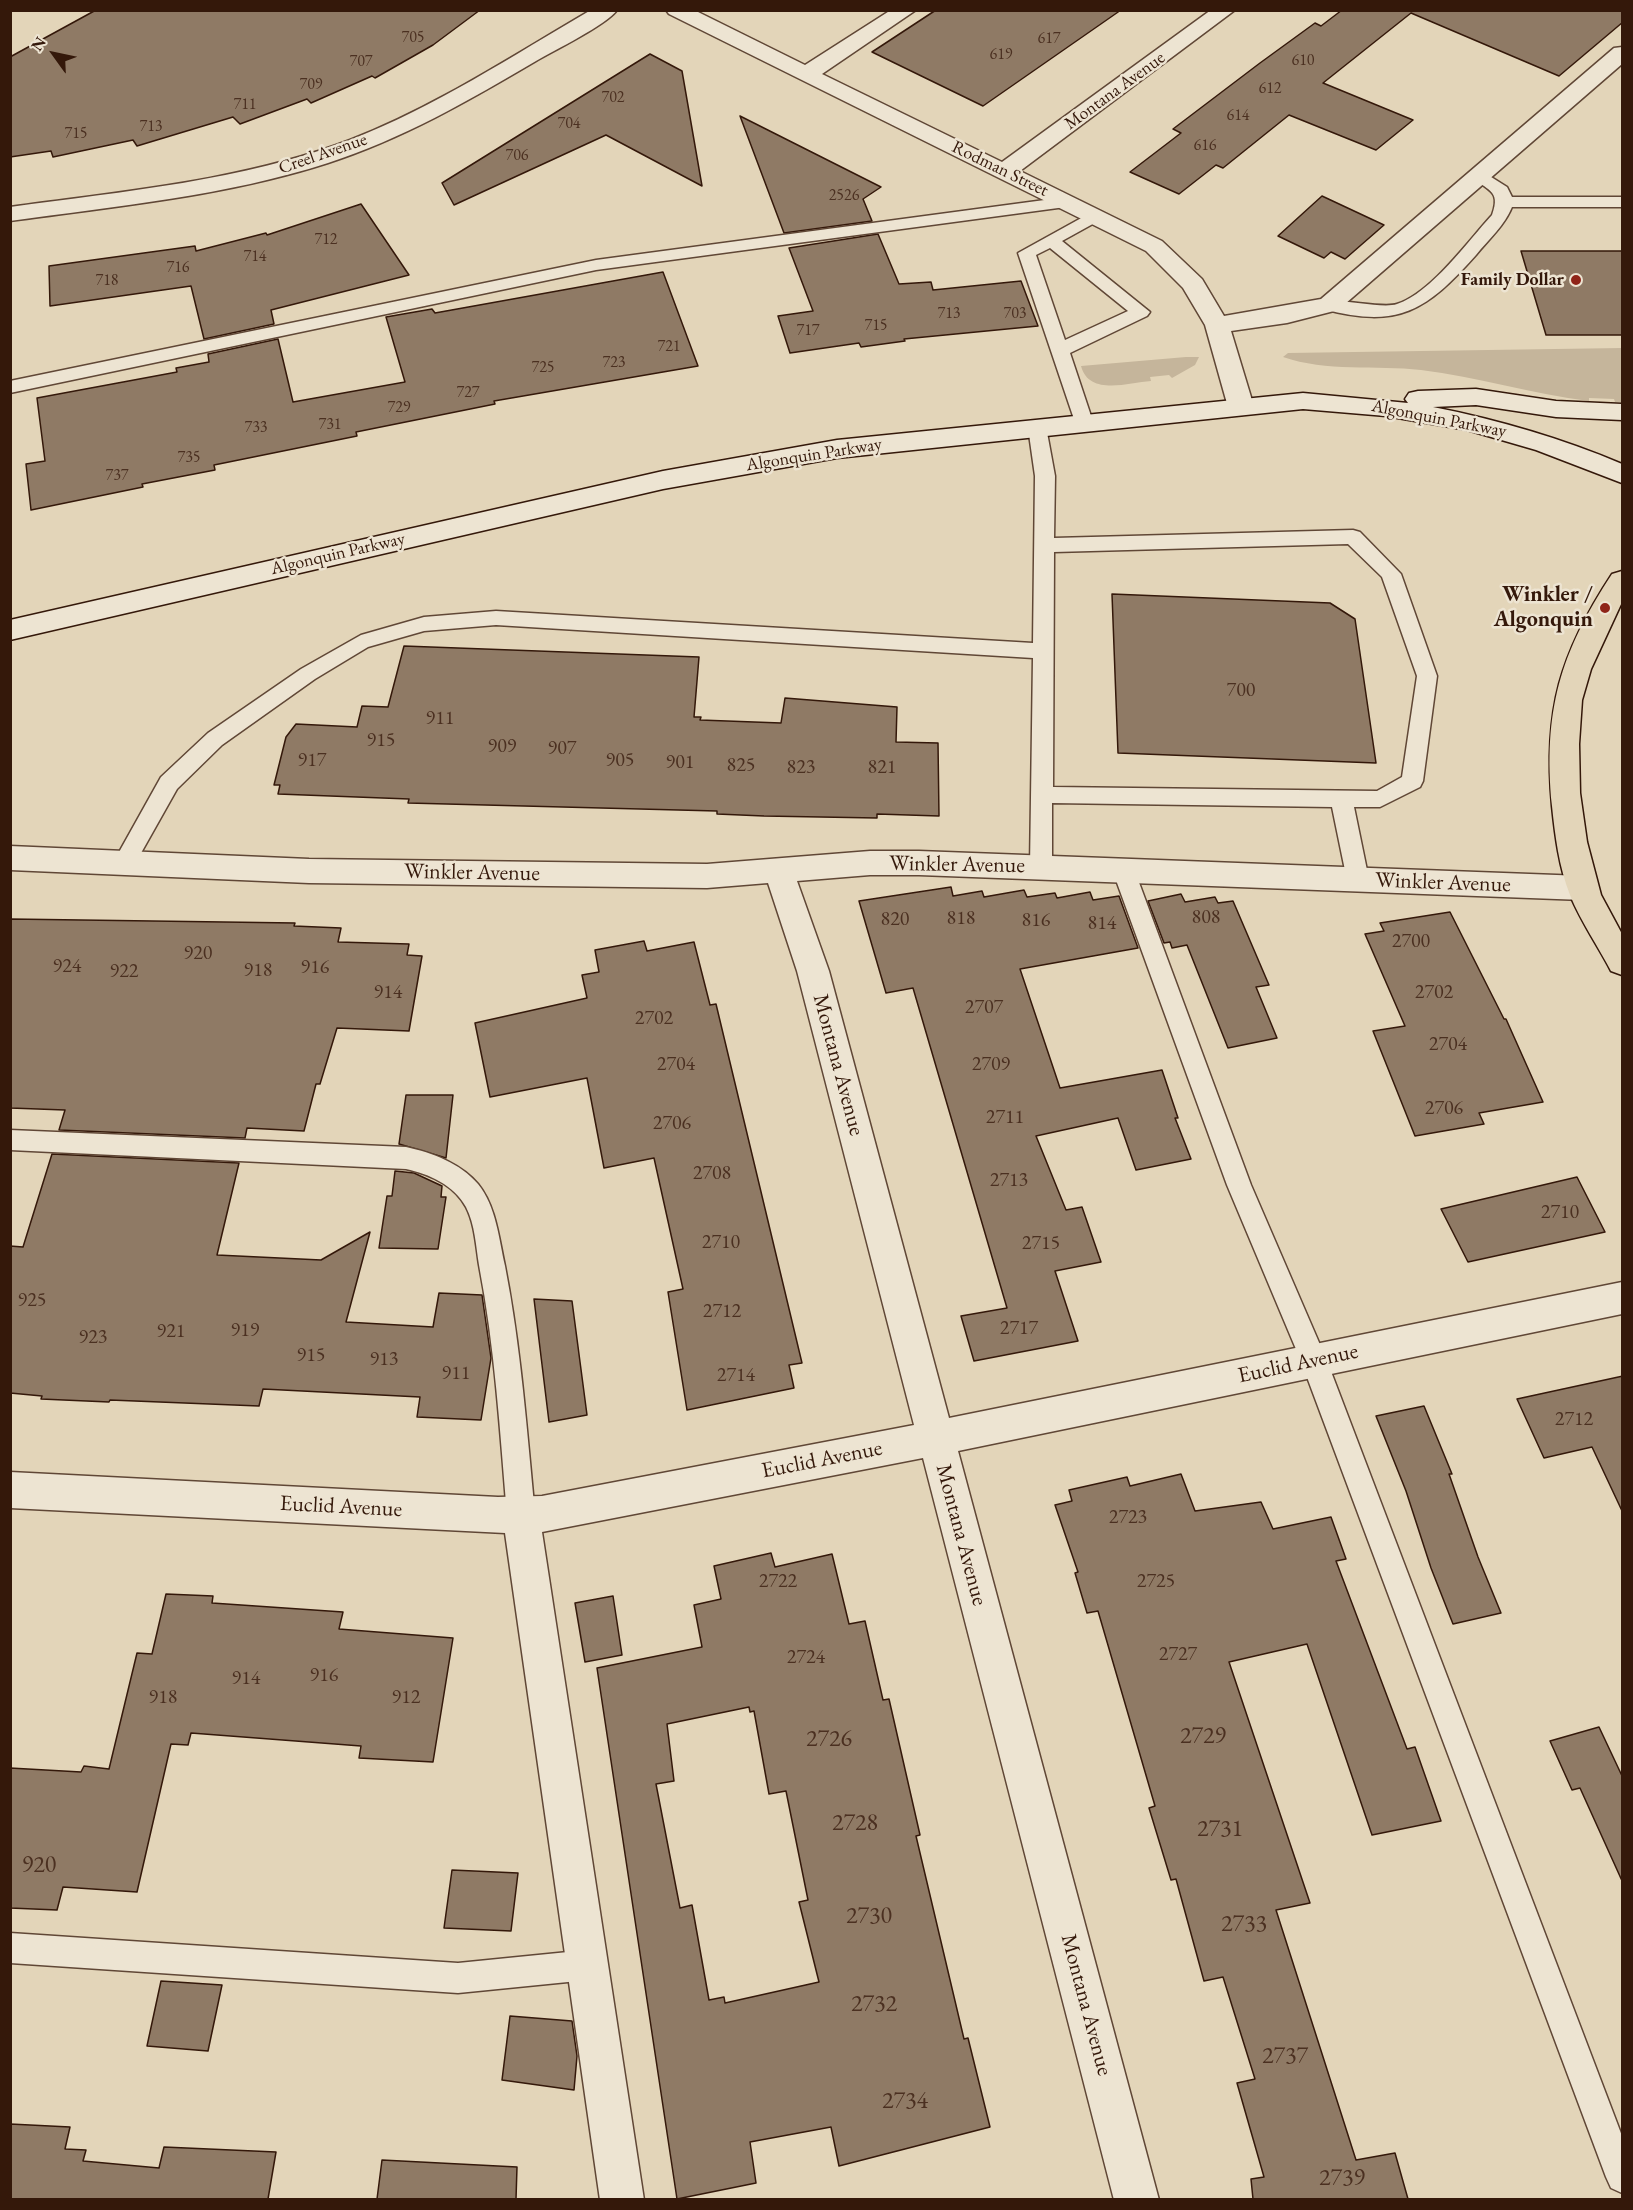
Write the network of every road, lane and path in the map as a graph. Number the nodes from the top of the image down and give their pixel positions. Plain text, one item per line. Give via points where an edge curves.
1 (607, 10) edge
2 (676, 10) edge
3 (906, 10) edge
4 (1225, 10) edge
5 (1623, 53) edge
6 (807, 74) junction
7 (1005, 171) junction
8 (1480, 175) junction
9 (1067, 202) junction
10 (1505, 202) junction
11 (1623, 202) edge
12 (10, 214) edge
13 (1094, 216) junction
14 (1051, 240) junction
15 (1329, 305) junction
16 (1217, 325) junction
17 (1060, 350) junction
18 (10, 387) edge
19 (1344, 403) junction
20 (1241, 407) junction
21 (1623, 412) edge
22 (1084, 422) junction
23 (1037, 427) junction
24 (1623, 474) edge
25 (1044, 545) junction
26 (1623, 581) edge
27 (10, 630) edge
28 (1043, 651) junction
29 (1042, 795) junction
30 (1341, 798) junction
31 (10, 858) edge
32 (124, 863) junction
33 (1041, 867) junction
34 (1123, 869) junction
35 (780, 872) junction
36 (1358, 880) junction
37 (1583, 888) junction
38 (1623, 962) edge
39 (10, 1140) edge
40 (1623, 1298) edge
41 (1314, 1361) junction
42 (936, 1437) junction
43 (10, 1490) edge
44 (521, 1515) junction
45 (10, 1948) edge
46 (588, 1965) junction
47 (1623, 2177) edge
48 (622, 2199) edge
49 (1137, 2199) edge

1 - 12 street, Creel Avenue via 458,99 321,158 249,178
2 - 6 street, Rodman Street
3 - 6 street
4 - 7 street, Montana Avenue
5 - 8 street
6 - 7 street, Rodman Street
7 - 9 street, Rodman Street
8 - 10 lane via 1501,191
8 - 15 street
9 - 13 street, Rodman Street
9 - 18 lane via 596,265
10 - 11 lane
10 - 15 lane via 1500,216 1427,295 1400,309 1374,311
13 - 14 lane
13 - 16 street, Rodman Street via 1154,246 1193,284
14 - 17 lane via 1028,254
14 - 17 lane via 1141,312
15 - 16 street
16 - 20 street, Rodman Street
17 - 22 lane
19 - 20 street, Algonquin Parkway via 1304,401
19 - 21 street via 1476,396 1556,409
19 - 24 street, Algonquin Parkway via 1439,415 1517,434
20 - 22 street, Algonquin Parkway
22 - 23 street, Algonquin Parkway
23 - 25 lane via 1046,476
23 - 27 street, Algonquin Parkway via 837,449 663,480
25 - 28 lane
25 - 30 lane via 1353,537 1391,574 1427,676 1412,781 1380,799
26 - 37 main road via 1594,627 1568,701 1565,778 1574,853
28 - 29 lane
28 - 32 lane via 496,618 424,624 361,642 215,739 169,783
29 - 30 lane
29 - 33 lane
30 - 36 lane
31 - 32 street, Winkler Avenue
32 - 35 street, Winkler Avenue via 309,871 707,876
33 - 34 street, Winkler Avenue
33 - 35 street, Winkler Avenue via 870,863
34 - 36 street, Winkler Avenue
34 - 41 lane via 1239,1185
35 - 42 street, Montana Avenue via 813,971
36 - 37 street, Winkler Avenue
37 - 38 main road
39 - 44 lane via 406,1158 446,1172 469,1191 480,1209 502,1313
40 - 41 street, Euclid Avenue
41 - 42 street, Euclid Avenue
41 - 47 lane
42 - 44 street, Euclid Avenue
42 - 49 street, Montana Avenue
43 - 44 street, Euclid Avenue
44 - 46 street
45 - 46 lane via 458,1978
46 - 48 street

